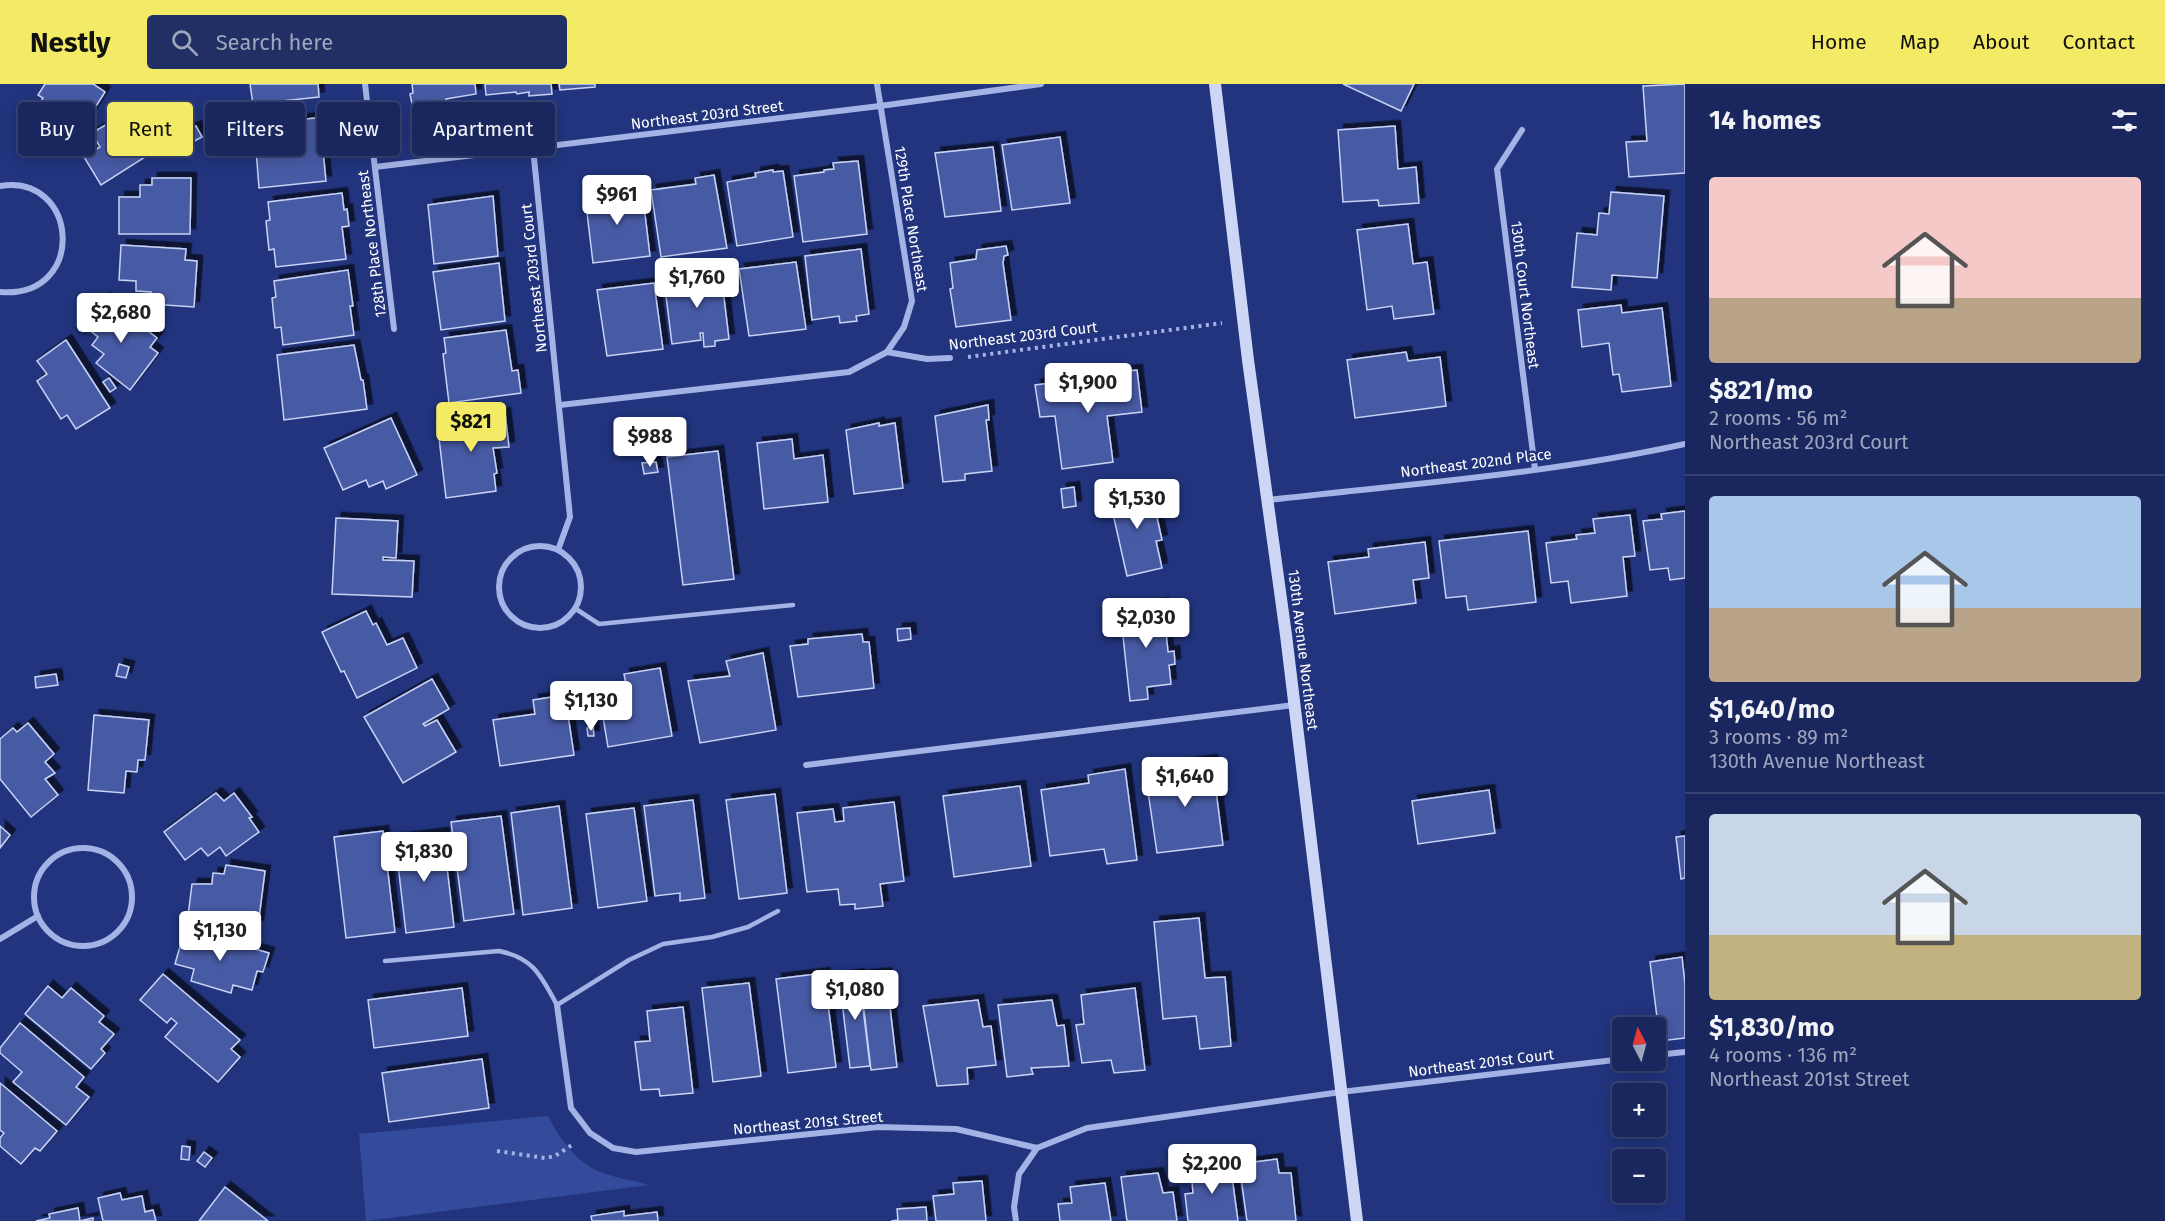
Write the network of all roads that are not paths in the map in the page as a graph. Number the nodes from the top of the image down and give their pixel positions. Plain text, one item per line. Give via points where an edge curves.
1 (365, 84) edge
2 (877, 84) edge
3 (1041, 84) edge
4 (1215, 84) edge
5 (880, 106) junction
6 (1522, 130) dead end
7 (555, 145) edge
8 (466, 156) edge
9 (534, 156) edge
10 (375, 167) junction
11 (0, 186) edge
12 (0, 292) edge
13 (394, 329) dead end
14 (887, 352) junction
15 (950, 358) road end
16 (560, 405) junction
17 (1685, 444) edge
18 (1535, 469) junction
19 (1268, 500) junction
20 (558, 550) junction
21 (793, 605) dead end
22 (576, 609) junction
23 (1294, 705) junction
24 (806, 765) dead end
25 (778, 911) dead end
26 (38, 916) junction
27 (0, 939) edge
28 (385, 961) dead end
29 (557, 1005) junction
30 (1685, 1052) edge
31 (1666, 1054) edge
32 (1612, 1060) edge
33 (1341, 1092) junction
34 (1037, 1148) junction
35 (1016, 1221) edge
36 (1357, 1221) edge

1 - 10 street, 128th Place Northeast
2 - 5 street, 129th Place Northeast
3 - 5 street, Northeast 203rd Street
4 - 19 street, 130th Avenue Northeast
5 - 7 street, Northeast 203rd Street
5 - 14 street, 129th Place Northeast via 912,301 904,327
6 - 18 street, 130th Court Northeast via 1497,169
8 - 10 street, Northeast 203rd Street
9 - 16 street, Northeast 203rd Court
10 - 13 street, 128th Place Northeast
11 - 12 street via 27,188 43,196 55,209 64,243 60,260 36,286 19,292
14 - 15 street, Northeast 203rd Court
14 - 16 street via 849,372
16 - 20 street, Northeast 203rd Court via 570,517
17 - 18 street, Northeast 202nd Place
18 - 19 street, Northeast 202nd Place
19 - 23 street, 130th Avenue Northeast
20 - 22 street via 578,569 582,583
20 - 22 street via 532,546 508,560 498,586 500,599 516,621 542,629 567,620
21 - 22 lane via 599,624
23 - 24 street
23 - 33 street, 130th Avenue Northeast
25 - 29 lane via 748,927 663,944 629,960
26 - 26 street via 36,884 55,857 86,848 102,852 126,873 132,889 130,912 118,933 105,942 73,946 46,929
26 - 27 street
28 - 29 lane via 500,951 512,954 539,972
29 - 34 street, Northeast 201st Street via 571,1108 590,1133 613,1148 636,1152 878,1127 956,1129
30 - 31 street
32 - 33 street, Northeast 201st Court
33 - 34 street via 1087,1128
33 - 36 street, 130th Avenue Northeast
34 - 35 street via 1019,1174

